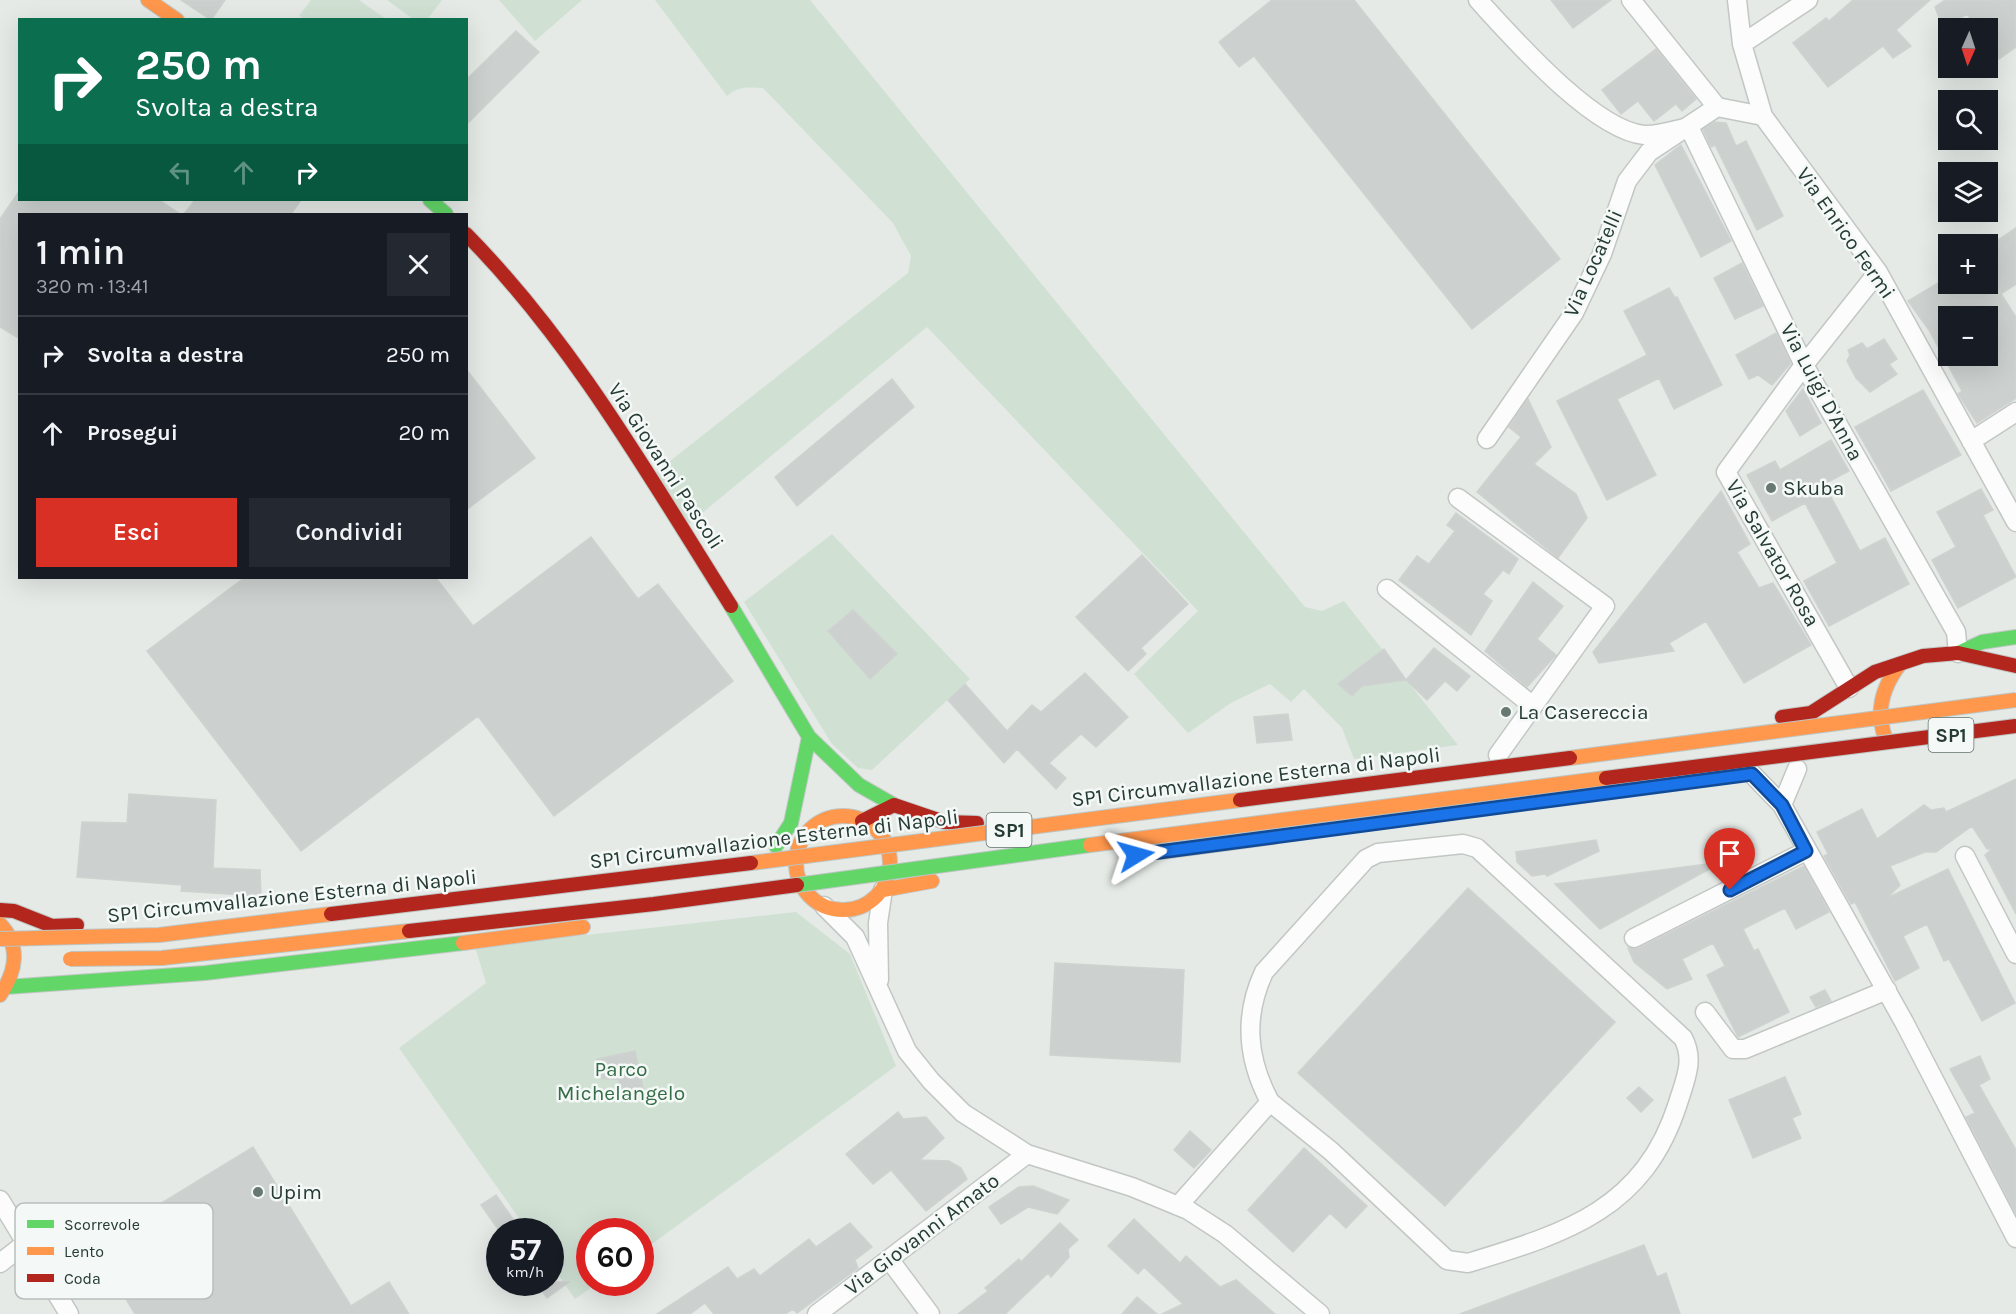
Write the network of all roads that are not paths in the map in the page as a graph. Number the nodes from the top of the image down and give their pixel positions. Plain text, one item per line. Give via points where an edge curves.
1 (148, 0) edge
2 (1478, 0) edge
3 (1631, 0) edge
4 (1737, 0) edge
5 (1808, 0) edge
6 (174, 18) edge
7 (1742, 44) junction
8 (1717, 107) junction
9 (1763, 116) junction
10 (1689, 127) junction
11 (431, 201) edge
12 (445, 213) edge
13 (468, 236) edge
14 (1878, 272) junction
15 (1809, 359) junction
16 (2016, 412) edge
17 (1487, 439) dead end
18 (1971, 441) junction
19 (1458, 498) dead end
20 (2016, 522) edge
21 (1387, 589) dead end
22 (2016, 637) edge
23 (1958, 653) junction
24 (1899, 664) junction
25 (2016, 666) edge
26 (1849, 688) junction
27 (2016, 700) edge
28 (1533, 706) junction
29 (2016, 726) edge
30 (808, 737) junction
31 (2016, 740) edge
32 (1907, 752) junction
33 (1498, 755) junction
34 (1830, 764) dead end
35 (1791, 770) joint
36 (1746, 775) joint
37 (859, 785) junction
38 (796, 802) junction
39 (894, 805) junction
40 (1782, 805) junction
41 (862, 821) junction
42 (1290, 835) dead end
43 (801, 840) junction
44 (776, 846) junction
45 (1806, 851) junction
46 (1148, 853) dead end
47 (1965, 856) dead end
48 (946, 880) dead end
49 (883, 890) junction
50 (818, 902) junction
51 (0, 910) edge
52 (0, 924) edge
53 (1634, 938) dead end
54 (0, 939) edge
55 (2016, 954) edge
56 (0, 959) edge
57 (31, 960) dead end
58 (55, 960) dead end
59 (879, 985) junction
60 (1887, 990) junction
61 (3, 991) edge
62 (1705, 1012) dead end
63 (1270, 1102) junction
64 (1027, 1154) junction
65 (0, 1200) edge
66 (1178, 1206) junction
67 (15, 1225) edge
68 (2016, 1238) edge
69 (15, 1251) edge
70 (889, 1259) junction
71 (0, 1263) edge
72 (60, 1299) edge
73 (69, 1314) edge
74 (817, 1314) edge
75 (930, 1314) edge
76 (1320, 1314) edge

1 - 6 main road
2 - 10 street via 1531,58 1622,129 1644,135
3 - 8 street
4 - 7 street
5 - 7 street
7 - 9 street
8 - 9 street
8 - 10 street, Via Locatelli
9 - 14 street, Via Enrico Fermi
10 - 15 street, Via Luigi D'Anna
10 - 17 street, Via Locatelli via 1649,152 1627,181 1602,254 1574,313
11 - 12 main road
13 - 30 main road, Via Giovanni Pascoli via 538,315 602,404 790,702
14 - 15 street, Via Salvator Rosa
14 - 18 street, Via Enrico Fermi
15 - 23 street, Via Luigi D'Anna via 1956,632
15 - 26 street, Via Salvator Rosa via 1726,472
16 - 18 street
18 - 20 street, Via Enrico Fermi
19 - 28 street via 1605,606
21 - 28 street
22 - 23 main road via 1982,642
23 - 24 main road, Via Giovanni Pascoli via 1923,656
23 - 25 main road
24 - 26 main road, Via Giovanni Pascoli via 1875,672
24 - 32 main road via 1885,687 1880,726 1884,737
26 - 33 main road, Via Giovanni Pascoli via 1812,713
27 - 54 main road, SP1 Circumvallazione Esterna di Napoli / SP1, bridge via 633,879 171,934
28 - 33 street
29 - 58 main road, SP1 Circumvallazione Esterna di Napoli / SP1, bridge via 654,904 162,958
30 - 37 main road, Via Giovanni Pascoli
30 - 38 main road
31 - 32 main road
32 - 34 main road
33 - 39 main road, Via Giovanni Pascoli via 960,825 938,822
35 - 36 main road
35 - 40 street
36 - 40 street
37 - 39 main road, Via Giovanni Pascoli
37 - 41 main road
38 - 43 main road
38 - 44 main road via 787,833
39 - 41 main road
40 - 45 street
41 - 43 main road via 851,815 837,815 812,826
41 - 49 main road via 877,828 887,842 891,866
42 - 46 main road
43 - 44 main road
43 - 50 main road via 797,875
44 - 51 main road via 205,920 52,926 14,911
45 - 53 street
45 - 60 street
47 - 55 street
48 - 49 main road
49 - 50 main road via 857,909 840,910
49 - 59 street via 878,923
50 - 59 street via 855,938
50 - 61 main road via 160,977 48,982
52 - 61 main road via 11,936 16,955 14,972
56 - 57 main road
59 - 64 street via 907,1051 931,1081 963,1113
60 - 62 street via 1745,1048 1733,1049
60 - 68 street
63 - 63 street via 1258,1079 1250,1044 1249,1018 1254,993 1280,952 1366,859 1378,853 1463,844 1477,848 1683,1038 1689,1050 1689,1070 1670,1128 1646,1168 1622,1194 1587,1220 1468,1263 1448,1260 1331,1151
63 - 66 street
64 - 66 street
64 - 70 street, Via Giovanni Amato
65 - 67 street
66 - 76 street via 1225,1234
69 - 71 street
70 - 74 street, Via Giovanni Amato
70 - 75 street
72 - 73 street

